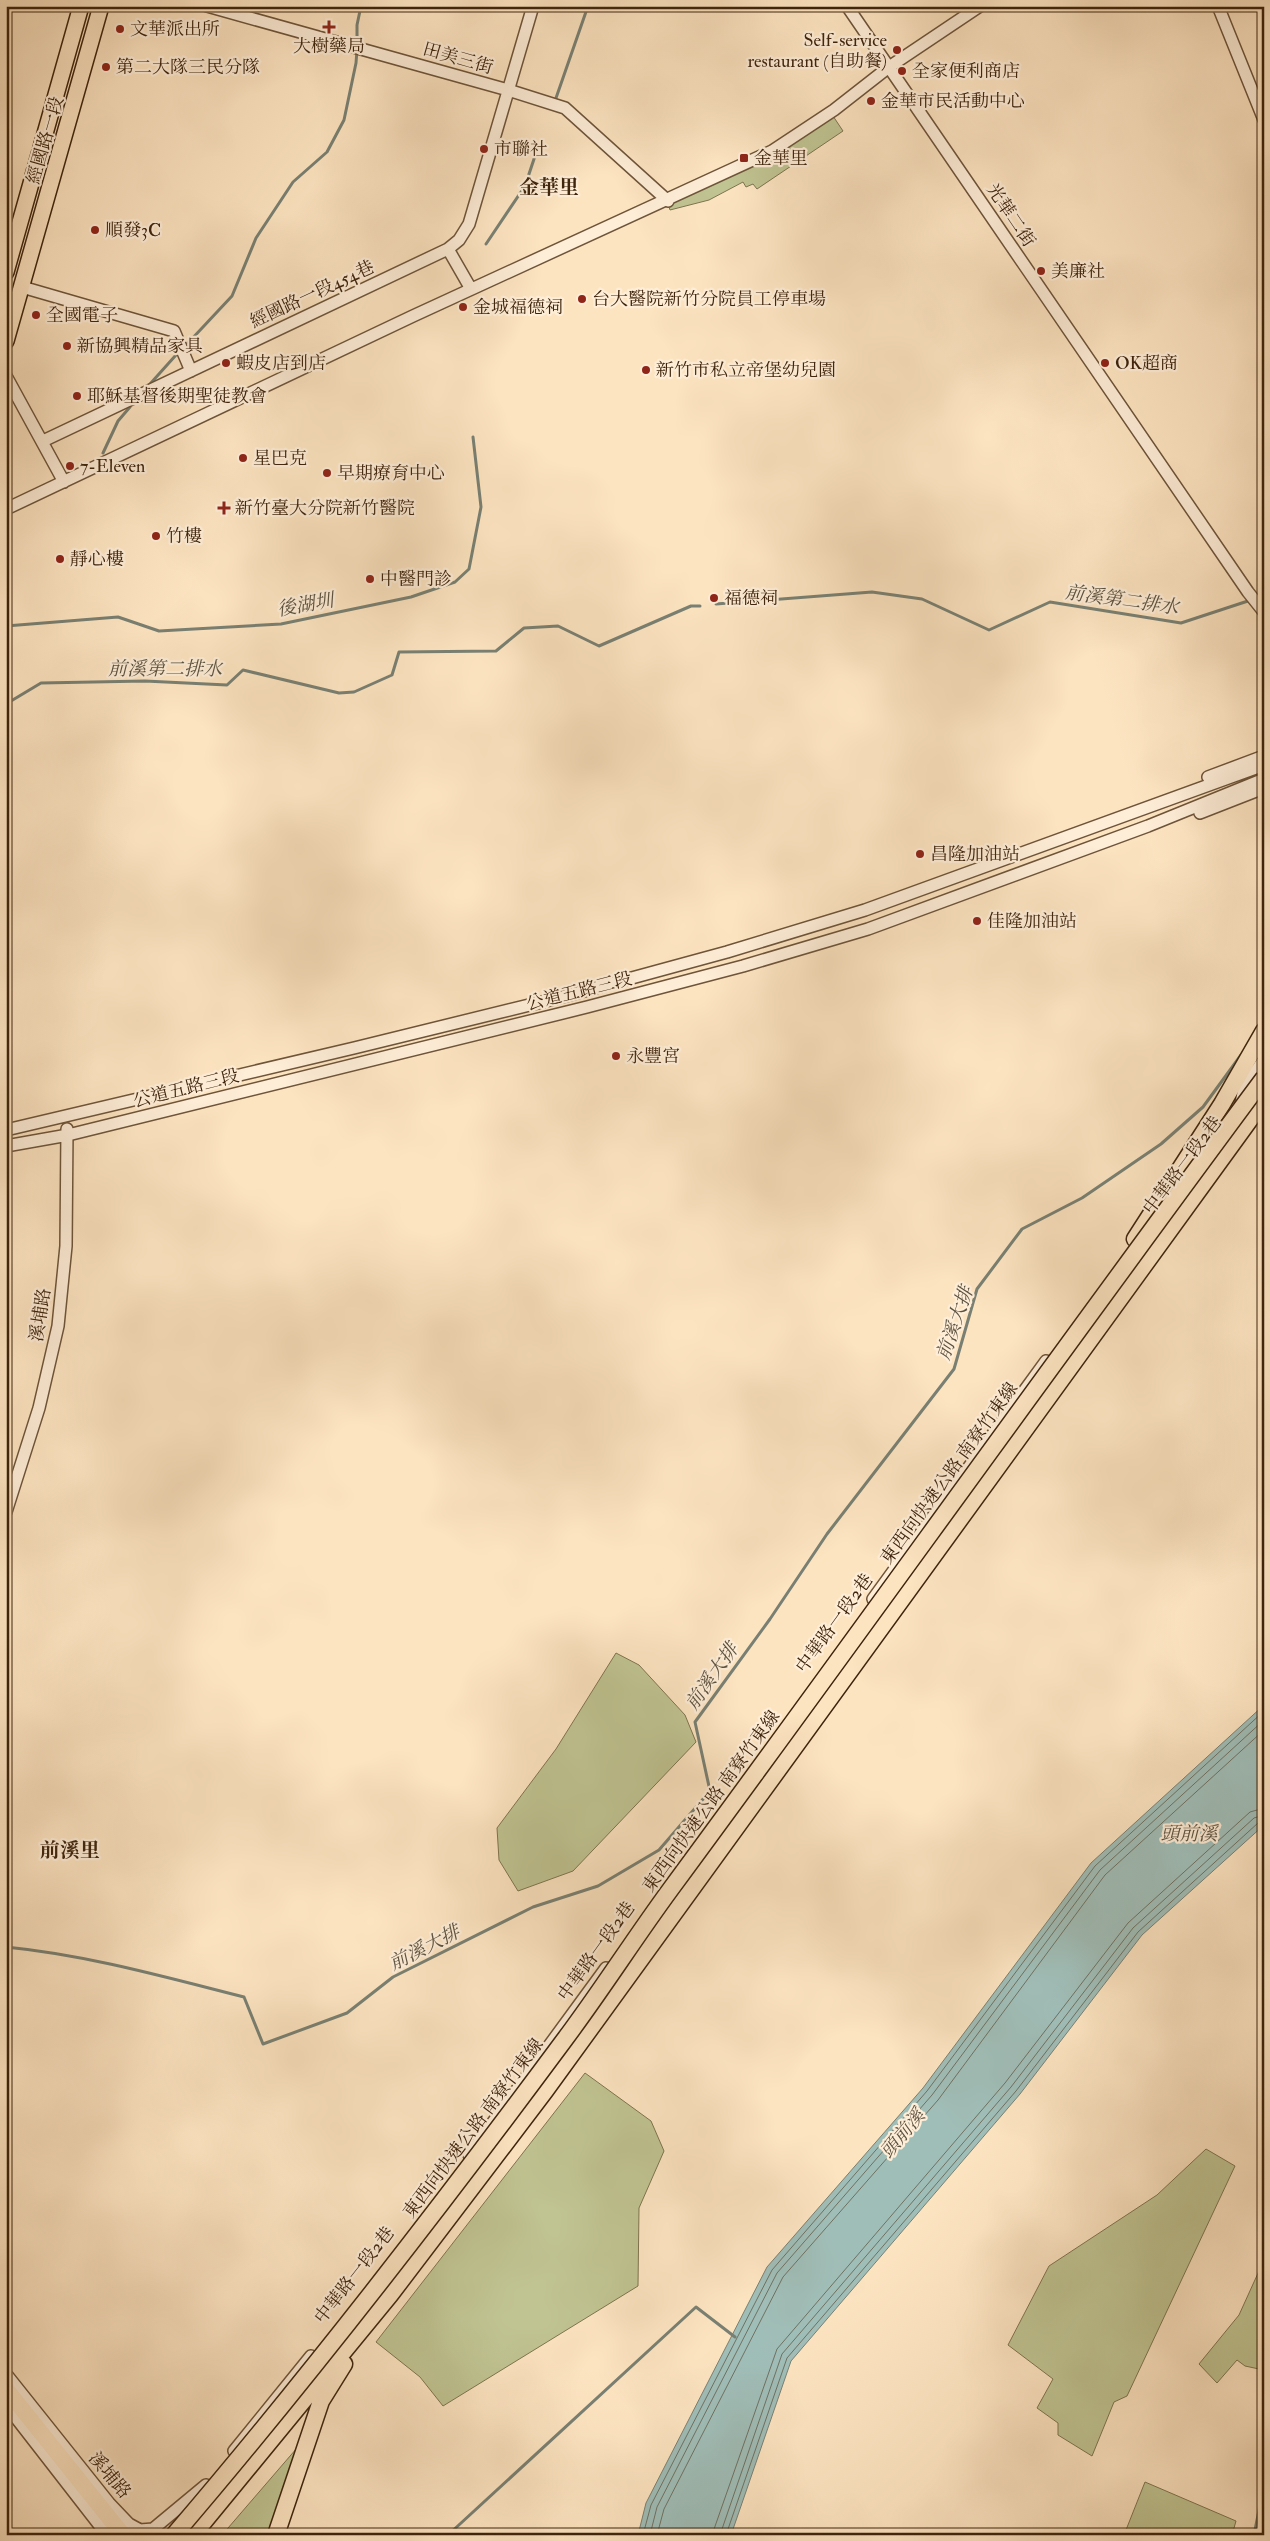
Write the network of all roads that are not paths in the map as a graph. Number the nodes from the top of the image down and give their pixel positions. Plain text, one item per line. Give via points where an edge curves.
1 (81, 6) edge
2 (102, 6) edge
3 (207, 6) edge
4 (533, 6) edge
5 (847, 6) edge
6 (980, 6) edge
7 (1218, 6) edge
8 (889, 67) junction
9 (508, 90) junction
10 (1264, 120) edge
11 (668, 201) junction
12 (448, 249) junction
13 (6, 272) edge
14 (22, 287) junction
15 (471, 289) junction
16 (6, 341) edge
17 (192, 371) junction
18 (6, 376) edge
19 (43, 441) junction
20 (64, 482) junction
21 (6, 509) edge
22 (1264, 612) edge
23 (1264, 756) edge
24 (1264, 765) edge
25 (1264, 779) edge
26 (1264, 788) edge
27 (1146, 808) junction
28 (1148, 826) junction
29 (972, 871) junction
30 (978, 888) junction
31 (1264, 1031) edge
32 (1264, 1059) edge
33 (1260, 1074) edge
34 (1264, 1100) edge
35 (66, 1118) junction
36 (6, 1130) edge
37 (68, 1135) junction
38 (6, 1146) edge
39 (1153, 1232) junction
40 (1136, 1240) junction
41 (1108, 1278) junction
42 (6, 1512) edge
43 (390, 2295) junction
44 (6, 2374) edge
45 (6, 2389) edge
46 (6, 2405) edge
47 (206, 2485) junction
48 (107, 2535) edge
49 (123, 2535) edge
50 (165, 2535) edge
51 (174, 2535) edge
52 (193, 2535) edge
53 (276, 2535) edge

1 - 13 main road, 經國路一段
2 - 14 main road, 經國路一段
3 - 9 street, 田美三街
4 - 9 street
5 - 8 street, 光華二街
6 - 8 street
7 - 10 street
8 - 11 street via 834,110 772,151
8 - 22 street, 光華二街
9 - 11 street, 田美三街 via 565,108
9 - 12 street via 469,224 459,240
11 - 15 street
12 - 15 street
12 - 17 street, 經國路一段454巷
14 - 16 main road, 經國路一段
14 - 17 street via 174,331
15 - 20 street
17 - 19 street, 經國路一段454巷
18 - 19 street
19 - 20 street
20 - 21 street
23 - 27 street, 公道五路三段 via 1185,785
24 - 27 street, 公道五路三段
25 - 28 street, 公道五路三段
26 - 28 street, 公道五路三段 via 1193,816
27 - 29 street, 公道五路三段
28 - 30 street, 公道五路三段
29 - 30 street
29 - 35 street, 公道五路三段 via 865,910 727,952 543,1002
30 - 37 street, 公道五路三段 via 868,929 743,966
31 - 40 highway
32 - 33 street, 中華路一段2巷
33 - 39 street, 中華路一段2巷 via 1244,1088 1238,1118
33 - 51 highway, 東西向快速公路 南寮竹東線, bridge via 568,2035 388,2274
34 - 43 highway, 東西向快速公路 南寮竹東線 via 557,2075
35 - 36 street, 公道五路三段
35 - 37 street, 溪埔路
37 - 38 street, 公道五路三段
37 - 42 street, 溪埔路 via 66,1246 58,1326 39,1408
39 - 40 street, 中華路一段2巷
39 - 41 street, 中華路一段2巷 via 1127,1268
40 - 41 street, 中華路一段2巷
41 - 47 street, 中華路一段2巷 via 449,2181 385,2266
43 - 52 highway, 東西向快速公路 南寮竹東線
43 - 53 highway via 321,2401
44 - 47 street, 溪埔路 via 129,2524 140,2530 153,2529
45 - 49 highway
46 - 48 street
47 - 50 street, 中華路一段2巷

